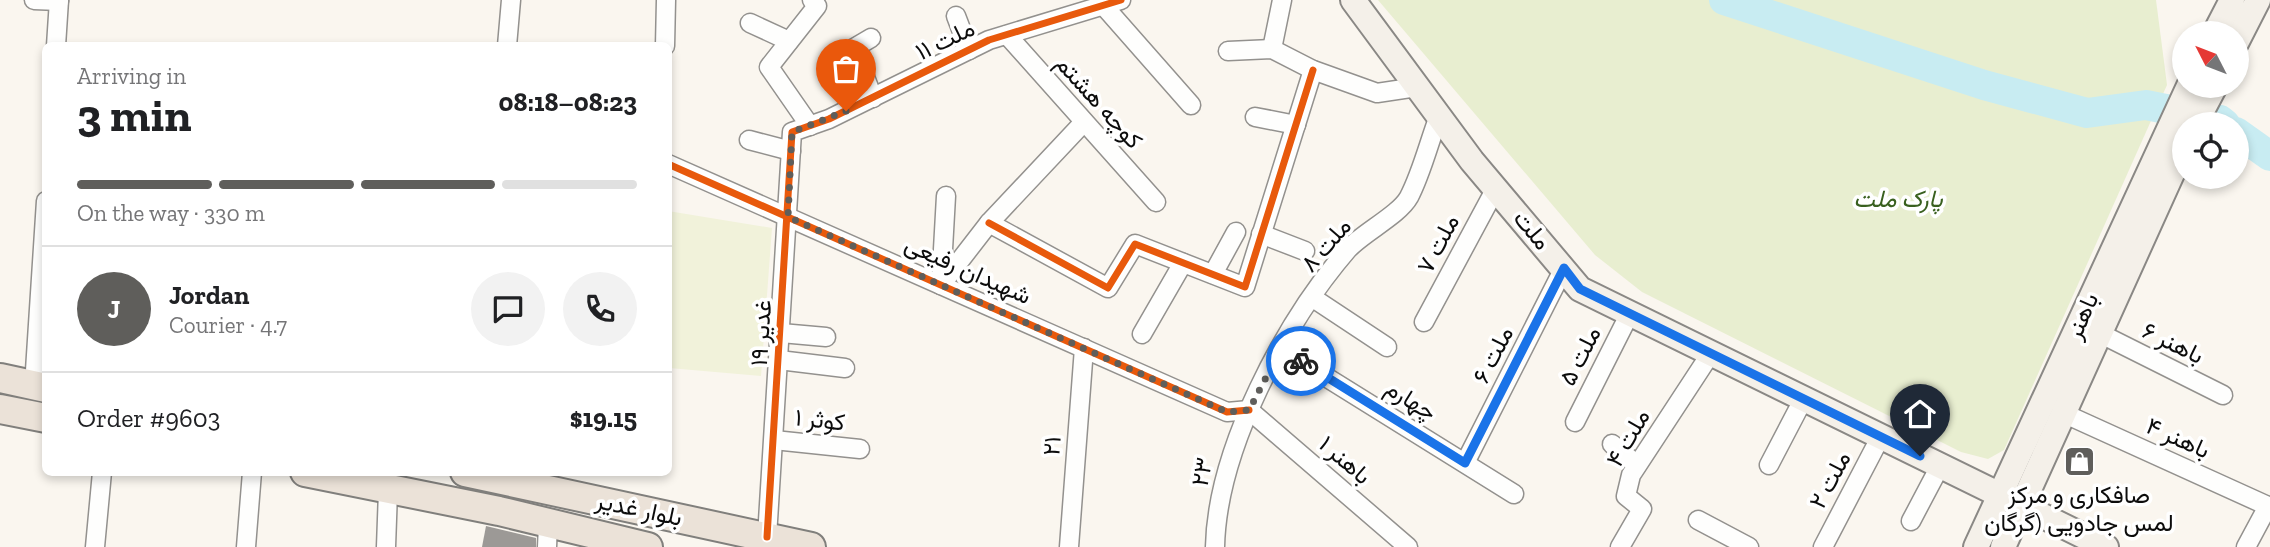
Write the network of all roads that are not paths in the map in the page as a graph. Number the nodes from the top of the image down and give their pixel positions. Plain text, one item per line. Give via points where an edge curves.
1 (34, 0) edge
2 (511, 0) edge
3 (666, 0) edge
4 (811, 0) edge
5 (1121, 0) edge
6 (1282, 0) edge
7 (1353, 0) edge
8 (2232, 0) edge
9 (2258, 0) edge
10 (59, 1) edge
11 (1103, 5) junction
12 (1066, 8) edge
13 (956, 16) dead end
14 (2222, 21) edge
15 (2247, 21) edge
16 (750, 23) dead end
17 (1007, 35) junction
18 (871, 38) dead end
19 (789, 41) junction
20 (56, 42) edge
21 (507, 42) edge
22 (665, 42) edge
23 (1272, 49) junction
24 (969, 50) junction
25 (1228, 51) dead end
26 (1313, 70) junction
27 (1417, 87) junction
28 (873, 98) junction
29 (2184, 98) edge
30 (1191, 105) dead end
31 (1439, 116) junction
32 (1255, 117) dead end
33 (1084, 122) junction
34 (1296, 125) junction
35 (810, 126) junction
36 (792, 132) joint
37 (749, 139) dead end
38 (791, 151) junction
39 (672, 166) edge
40 (2172, 174) edge
41 (1496, 188) junction
42 (946, 196) dead end
43 (1156, 202) dead end
44 (788, 217) junction
45 (989, 223) junction
46 (1236, 232) dead end
47 (1261, 234) junction
48 (1305, 251) dead end
49 (1183, 263) junction
50 (1564, 268) junction
51 (1213, 274) junction
52 (941, 285) junction
53 (1313, 298) junction
54 (1630, 313) junction
55 (42, 320) edge
56 (1424, 322) dead end
57 (781, 333) junction
58 (1142, 334) dead end
59 (2101, 334) junction
60 (825, 337) dead end
61 (1387, 346) dead end
62 (1084, 348) junction
63 (1281, 349) junction
64 (1711, 353) junction
65 (779, 360) junction
66 (845, 368) dead end
67 (0, 378) edge
68 (40, 387) edge
69 (2223, 395) dead end
70 (1804, 398) junction
71 (0, 409) edge
72 (1249, 410) junction
73 (2065, 414) junction
74 (42, 417) edge
75 (1574, 422) dead end
76 (1881, 436) junction
77 (774, 440) junction
78 (1612, 444) dead end
79 (860, 449) dead end
80 (1465, 463) junction
81 (1637, 465) junction
82 (1769, 465) dead end
83 (1940, 466) junction
84 (102, 476) edge
85 (251, 476) edge
86 (322, 476) edge
87 (485, 476) edge
88 (388, 491) junction
89 (1514, 494) dead end
90 (2011, 501) junction
91 (2269, 507) edge
92 (1698, 520) dead end
93 (1911, 521) dead end
94 (548, 536) edge
95 (767, 537) junction
96 (95, 547) edge
97 (246, 547) edge
98 (386, 547) edge
99 (648, 547) edge
100 (811, 547) edge
101 (1069, 547) edge
102 (1215, 547) edge
103 (1408, 547) edge
104 (1620, 547) edge
105 (1749, 547) edge
106 (1823, 547) edge
107 (1976, 547) edge
108 (2003, 547) edge
109 (2106, 547) edge
110 (2246, 547) edge

1 - 10 street
2 - 21 street
3 - 22 street
4 - 19 street via 817,6
5 - 11 street, ۱۱ ملت
6 - 23 street
7 - 27 main road, ملت
8 - 14 main road
9 - 15 main road
10 - 20 street
11 - 12 street, ۱۱ ملت
11 - 30 street
12 - 17 street, ۱۱ ملت
13 - 24 street
16 - 19 street
17 - 24 street, ۱۱ ملت
17 - 33 street, کوچه هشتم
18 - 28 street via 854,48
19 - 35 street via 769,67
23 - 25 street
23 - 26 street
24 - 28 street, ۱۱ ملت
26 - 27 street via 1377,93
26 - 34 street
27 - 31 main road, ملت
28 - 35 street, ۱۱ ملت
29 - 90 main road, باهنر
31 - 41 main road, ملت
31 - 53 street, ۸ ملت via 1408,199 1349,248
32 - 34 street
33 - 43 street, کوچه هشتم
33 - 45 street
34 - 47 street
35 - 36 street, ۱۱ ملت
36 - 38 street, ۱۹ غدیر
37 - 38 street
38 - 44 street, ۱۹ غدیر
39 - 44 street, شهیدان رفیعی
40 - 59 main road, باهنر
41 - 50 main road, ملت
41 - 56 street, ۷ ملت
42 - 52 street
44 - 52 street, شهیدان رفیعی
44 - 57 street, ۱۹ غدیر
45 - 49 street via 1108,288 1135,244
45 - 52 street
46 - 51 street
47 - 48 street
47 - 51 street via 1245,287
49 - 51 street
49 - 58 street
50 - 54 main road, ملت via 1580,289
50 - 80 street, ۶ ملت
52 - 62 street, شهیدان رفیعی
53 - 61 street
53 - 63 street, ۸ ملت
54 - 64 main road, ملت
54 - 75 street, ۵ ملت
55 - 68 street
57 - 60 street
57 - 65 street, ۱۹ غدیر
59 - 69 street, ۶ باهنر
59 - 73 main road, باهنر
62 - 72 street, شهیدان رفیعی via 1227,412
62 - 101 street, ۲۱
63 - 72 street, ۸ ملت
63 - 80 street, چهارم
64 - 70 main road, ملت
64 - 81 street, ۴ ملت
65 - 66 street
65 - 77 street, ۱۹ غدیر
67 - 68 main road
70 - 76 main road, ملت
70 - 82 street
71 - 74 main road
72 - 102 street, ۲۳ via 1231,451
72 - 103 street, باهنر ۱
73 - 90 main road, باهنر
73 - 91 street, ۴ باهنر
76 - 83 main road, ملت
76 - 106 street, ۲ ملت
77 - 79 street, ۱ کوثر
77 - 95 street, ۱۹ غدیر
78 - 81 street
80 - 89 street, چهارم
81 - 104 street, ۴ ملت via 1626,496 1642,509
83 - 90 main road, ملت
83 - 93 street
84 - 96 street
85 - 97 street
86 - 88 main road, بلوار غدیر
87 - 95 main road, بلوار غدیر
88 - 94 main road, بلوار غدیر via 499,511
88 - 98 street
90 - 107 main road, باهنر
90 - 108 main road, باهنر
90 - 109 main road, ملت
91 - 110 street
92 - 105 street
94 - 99 main road, بلوار غدیر
95 - 100 main road, بلوار غدیر

